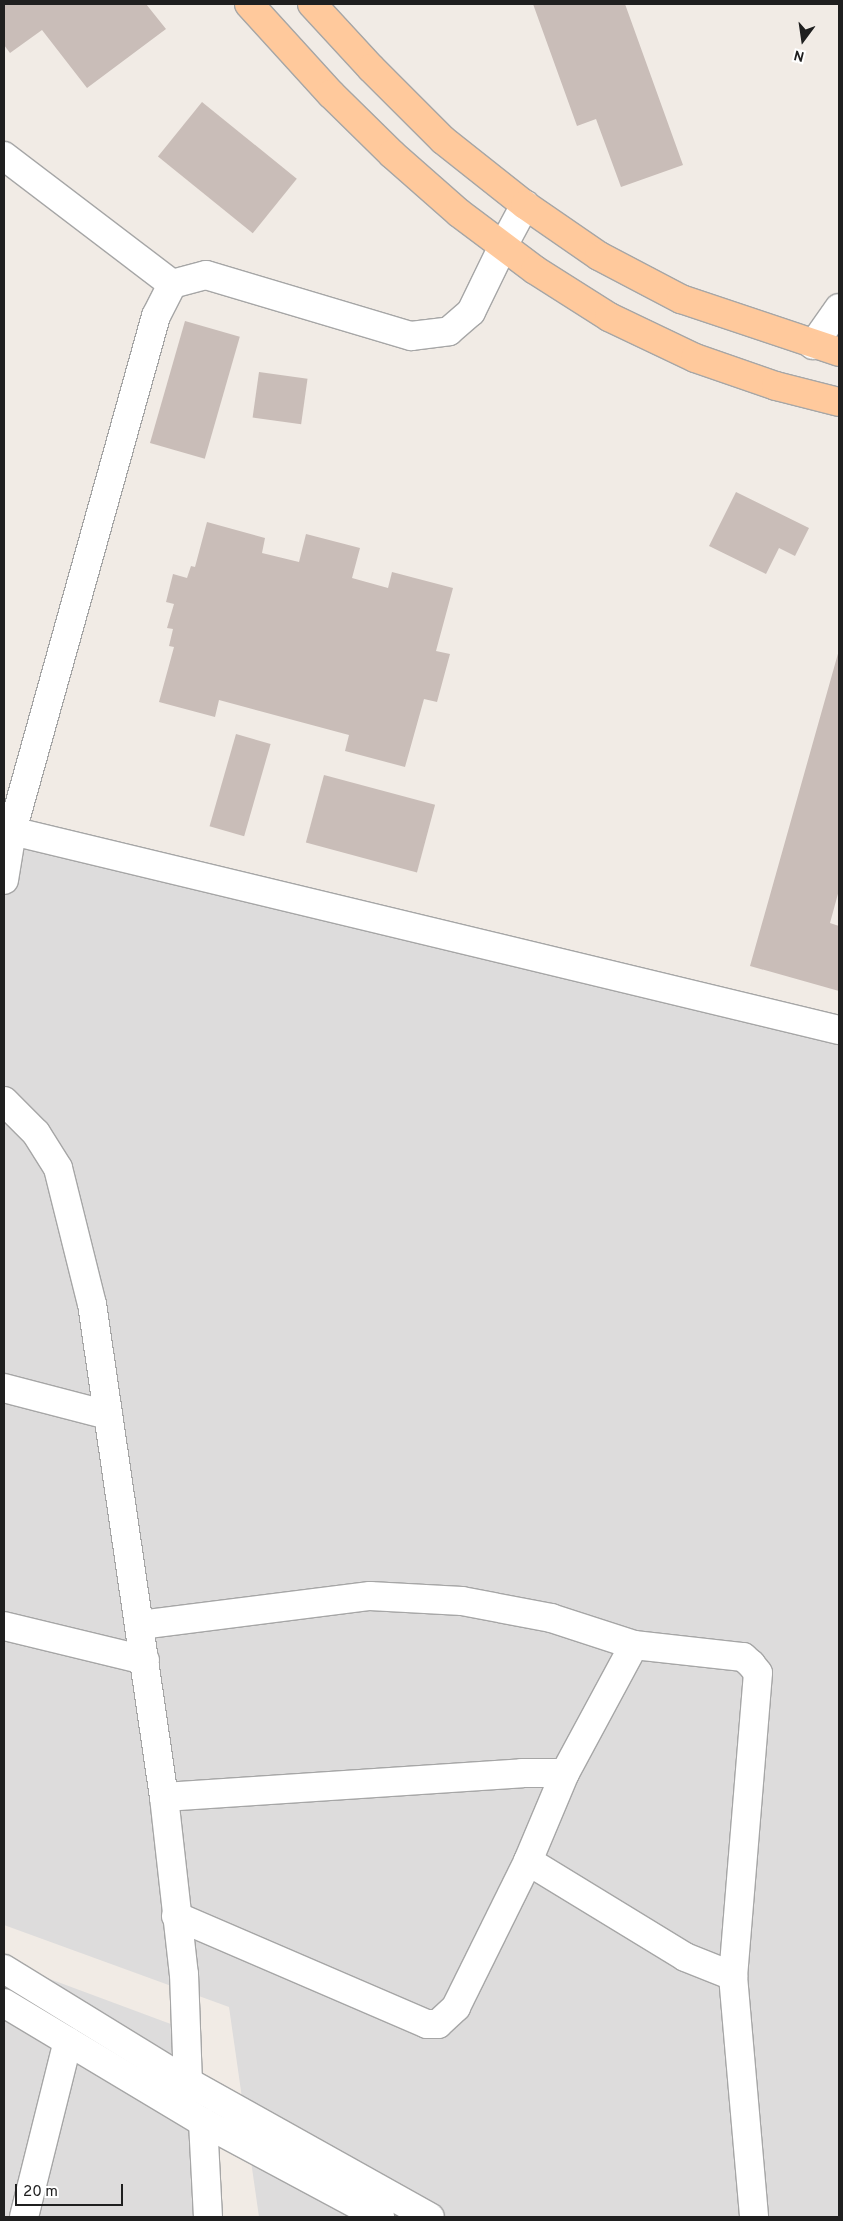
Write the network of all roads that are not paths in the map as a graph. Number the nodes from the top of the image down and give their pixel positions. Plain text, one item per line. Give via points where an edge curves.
1 (249, 4) edge
2 (312, 4) edge
3 (4, 156) edge
4 (526, 205) junction
5 (503, 246) junction
6 (172, 284) junction
7 (839, 308) edge
8 (813, 345) junction
9 (839, 352) edge
10 (839, 402) edge
11 (12, 831) junction
12 (4, 880) edge
13 (839, 1030) edge
14 (4, 1101) edge
15 (4, 1388) edge
16 (108, 1415) junction
17 (140, 1625) junction
18 (4, 1626) edge
19 (634, 1645) junction
20 (145, 1660) junction
21 (565, 1773) junction
22 (164, 1797) junction
23 (528, 1862) junction
24 (176, 1916) junction
25 (4, 1969) edge
26 (733, 1976) junction
27 (4, 2003) edge
28 (68, 2041) junction
29 (188, 2082) junction
30 (203, 2122) junction
31 (24, 2217) edge
32 (208, 2217) edge
33 (380, 2217) edge
34 (430, 2217) edge
35 (754, 2217) edge

1 - 5 main road via 331,94 392,154 459,213
2 - 4 main road via 443,140
3 - 6 street
4 - 5 street
4 - 8 main road via 599,256 681,299
5 - 6 street via 471,312 449,331 411,336 206,275
5 - 10 main road via 609,317 695,358 776,386
6 - 11 street via 156,316
7 - 8 street
8 - 9 main road
11 - 12 street
11 - 13 street
14 - 16 street via 36,1133 58,1168 92,1304
15 - 16 street
16 - 17 street
17 - 19 street via 370,1596 462,1601 551,1618
17 - 20 street
18 - 20 street
19 - 21 street
19 - 26 street via 743,1657 758,1673
20 - 22 street
21 - 22 street via 522,1773
21 - 23 street
22 - 24 street
23 - 24 street via 456,2007 438,2024 427,2024
23 - 26 street via 686,1957
24 - 29 street via 184,1974
25 - 29 street
26 - 35 street
27 - 28 street
28 - 30 street
28 - 31 street
29 - 34 street
30 - 32 street
30 - 33 street

